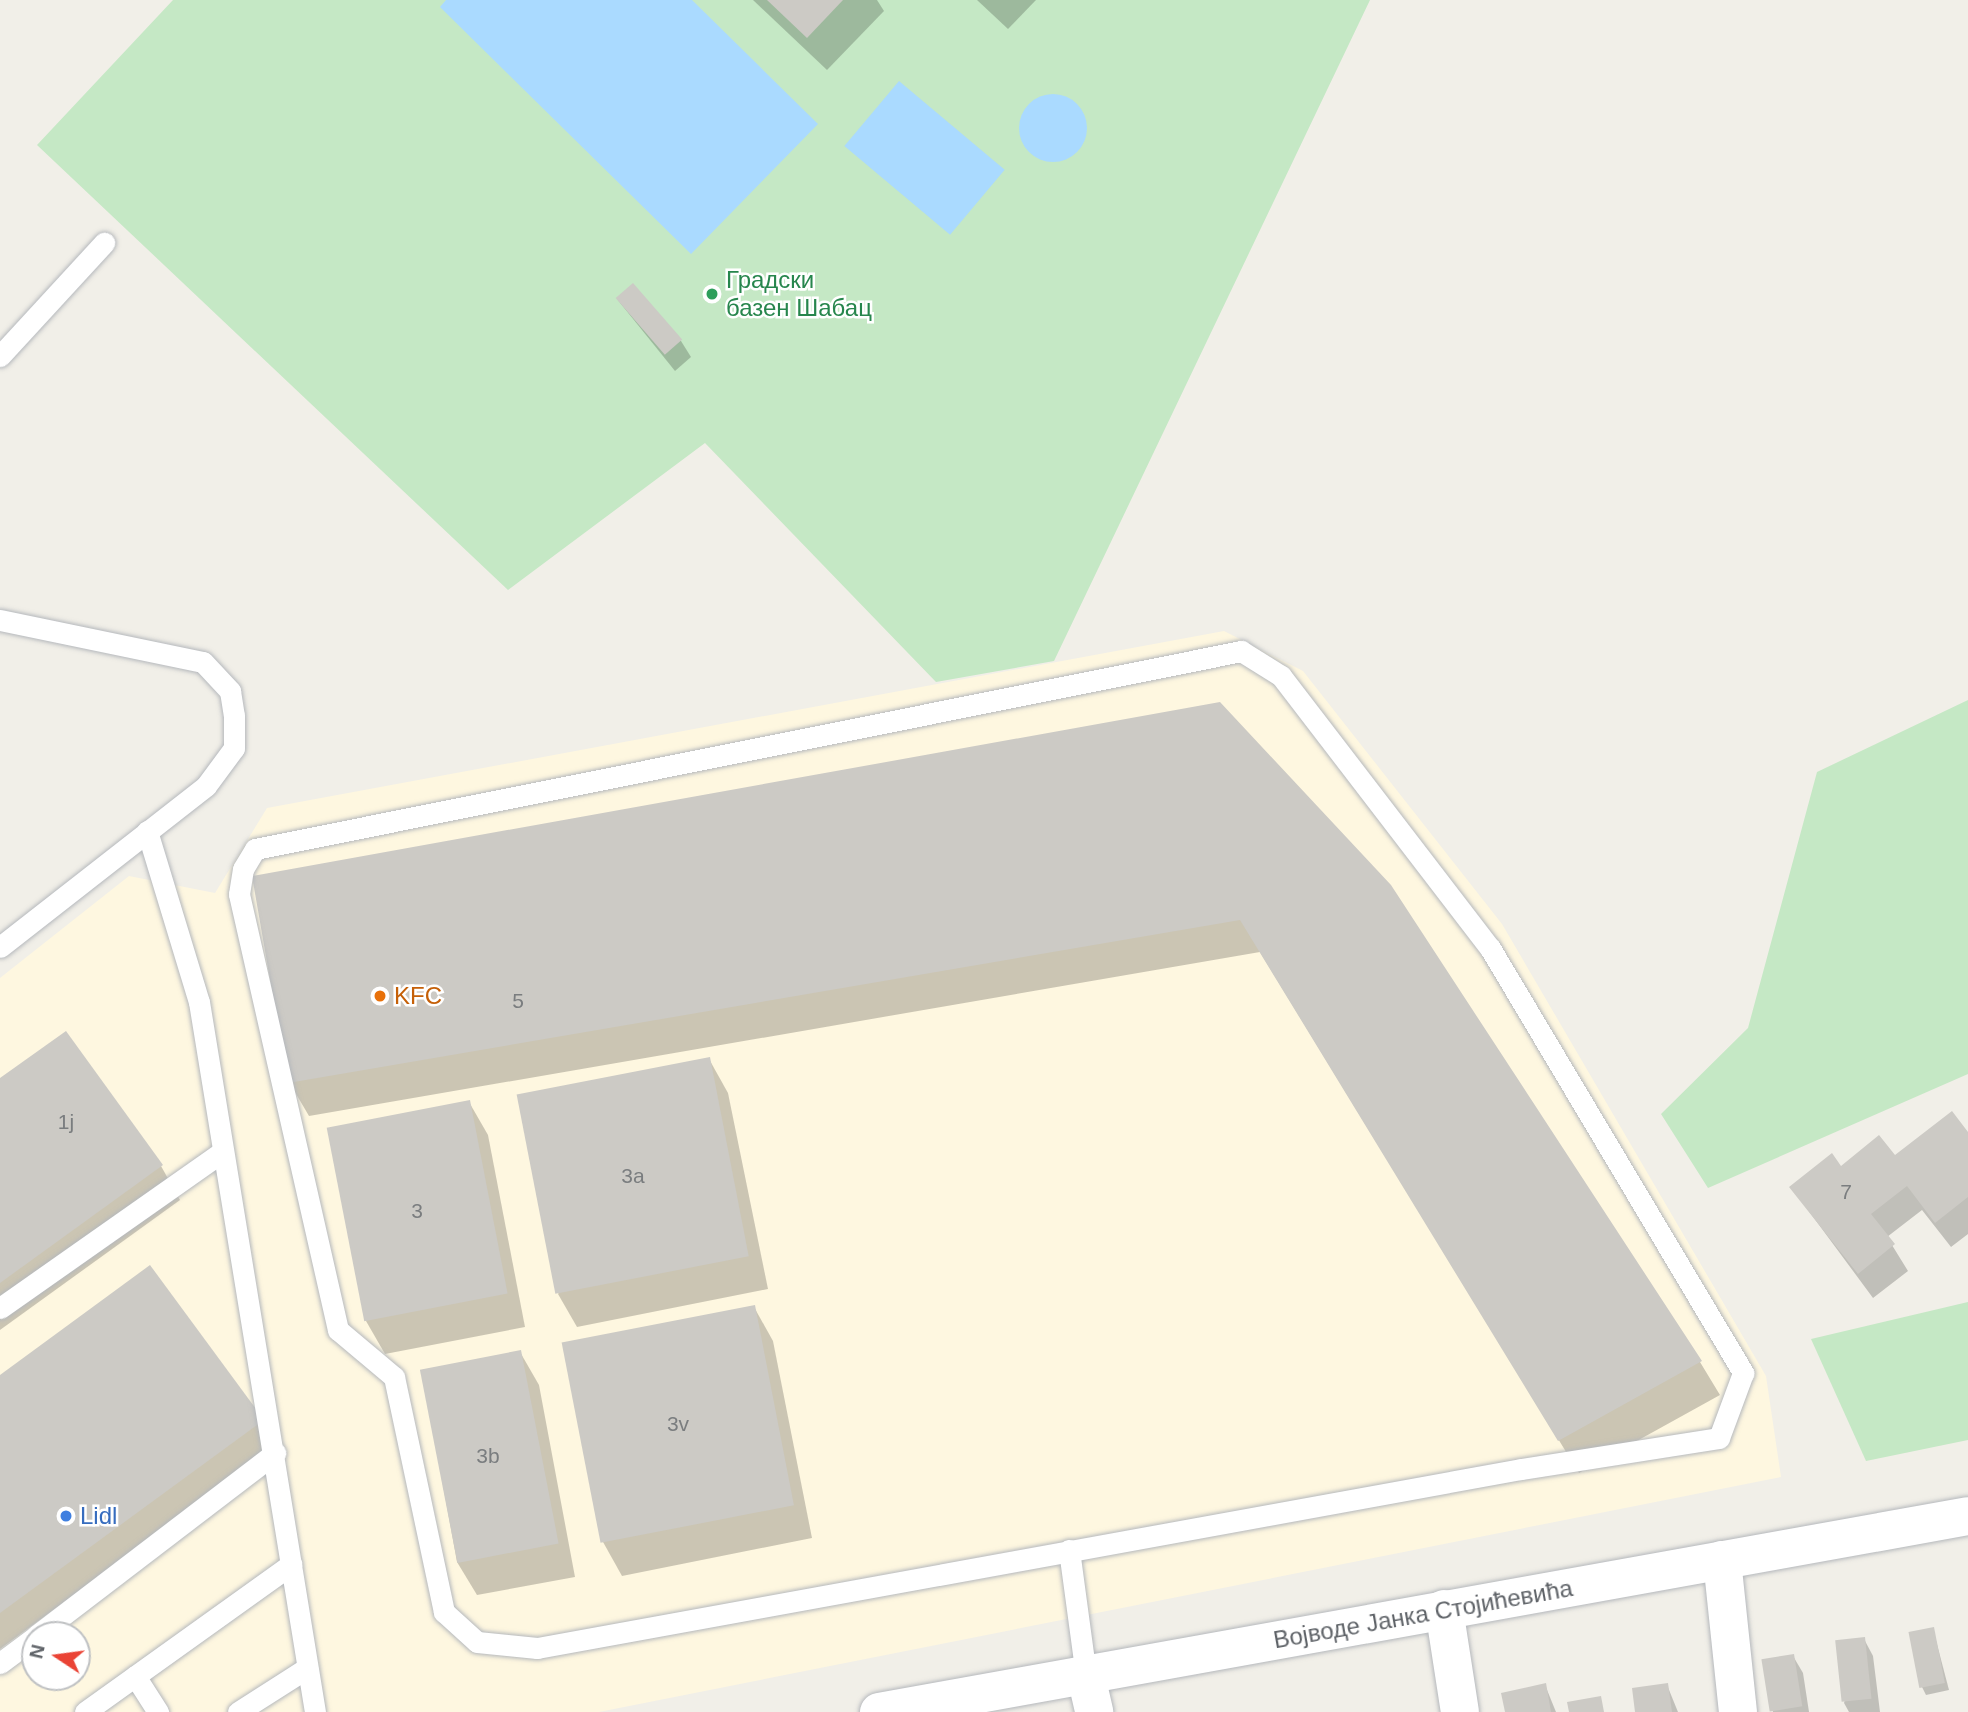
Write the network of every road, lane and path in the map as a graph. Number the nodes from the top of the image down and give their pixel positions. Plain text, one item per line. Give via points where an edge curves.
1 (104, 243) dead end
2 (0, 356) edge
3 (0, 621) edge
4 (147, 831) junction
5 (0, 947) edge
6 (222, 1152) junction
7 (0, 1308) edge
8 (275, 1453) junction
9 (1968, 1516) edge
10 (1069, 1550) junction
11 (1722, 1560) junction
12 (292, 1564) junction
13 (1444, 1609) junction
14 (56, 1621) edge
15 (21, 1647) edge
16 (0, 1663) edge
17 (307, 1668) junction
18 (135, 1676) junction
19 (1090, 1694) edge
20 (85, 1712) edge
21 (158, 1712) edge
22 (238, 1712) edge
23 (315, 1712) edge
24 (879, 1712) edge
25 (1460, 1712) edge
26 (1738, 1712) edge

1 - 2 lane
3 - 4 lane via 203,662 230,691 234,748 206,786
4 - 5 lane
4 - 6 lane via 199,1002
6 - 7 lane
6 - 8 lane
8 - 12 lane
8 - 14 lane
9 - 11 street, Војводе Јанка Стојићевића
10 - 10 lane via 537,1648 477,1642 444,1612 394,1377 338,1330 239,894 243,869 255,849 1241,651 1280,676 1490,948 1743,1373 1719,1438
10 - 19 lane
11 - 13 street, Војводе Јанка Стојићевића
11 - 26 street
12 - 17 lane
12 - 18 lane
13 - 19 street, Војводе Јанка Стојићевића
13 - 25 street
15 - 16 lane
17 - 22 lane
17 - 23 lane
18 - 20 lane
18 - 21 lane
19 - 24 street, Војводе Јанка Стојићевића

